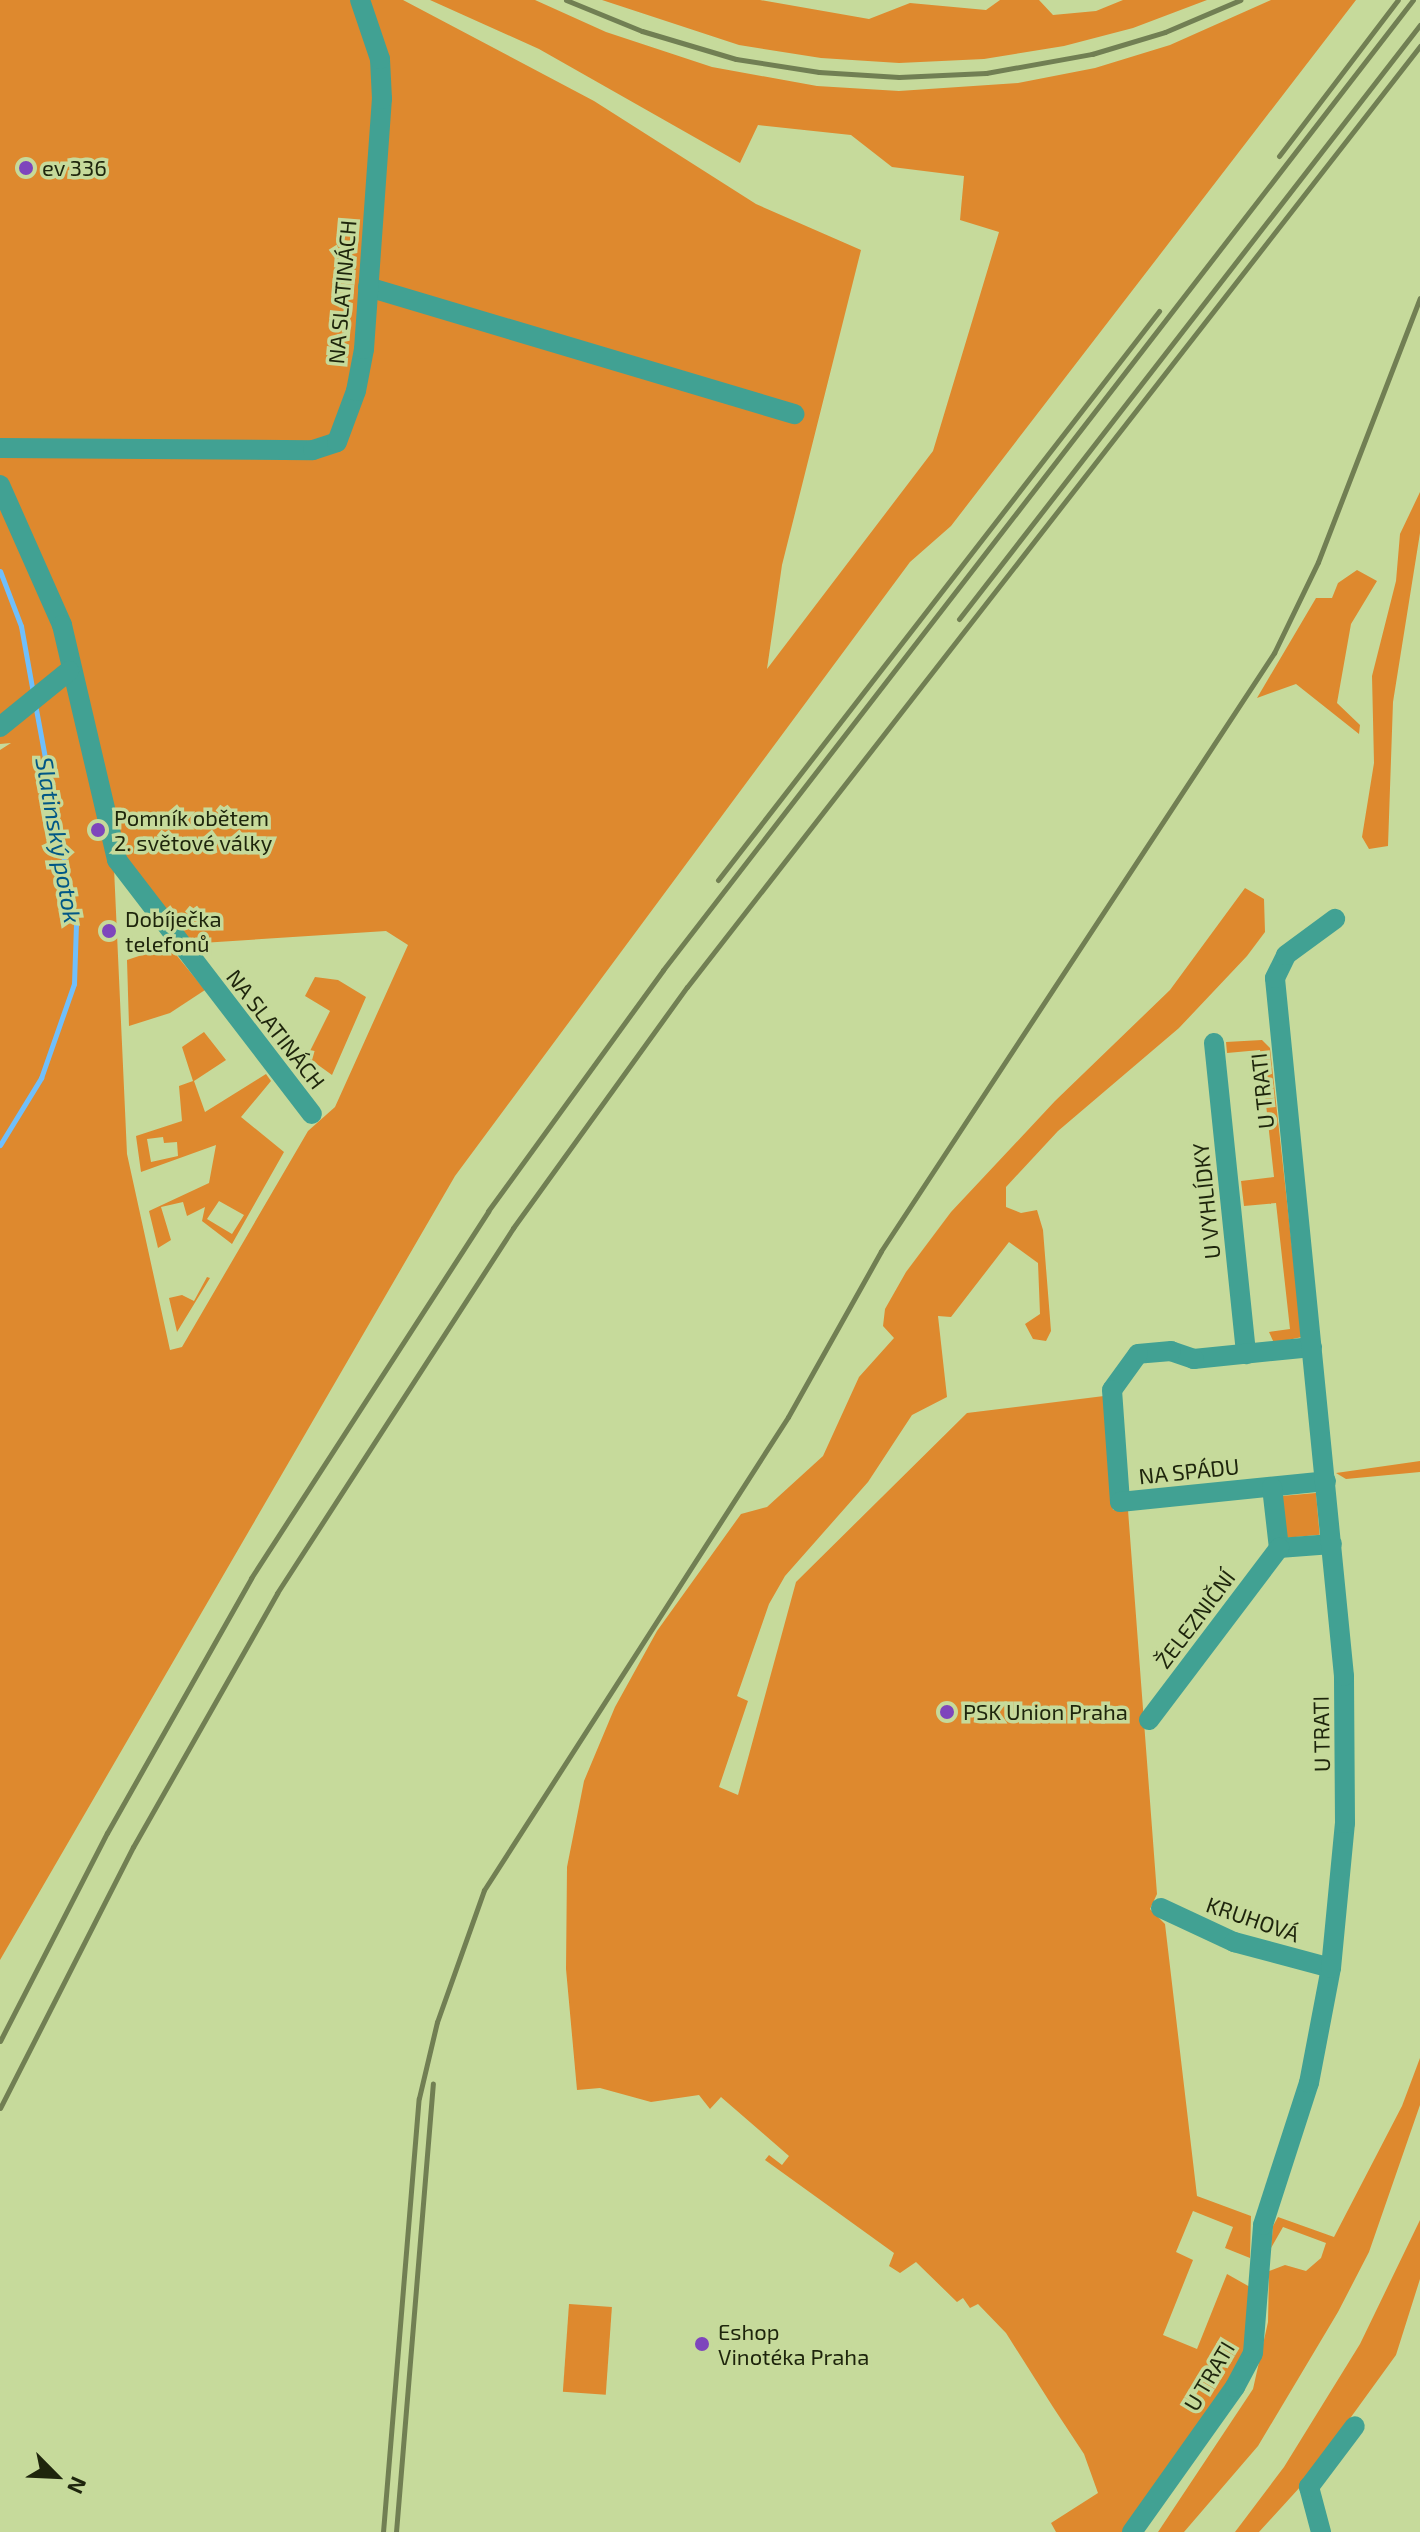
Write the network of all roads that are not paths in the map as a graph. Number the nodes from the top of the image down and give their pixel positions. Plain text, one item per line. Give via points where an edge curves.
1 (360, 0) edge
2 (368, 287) junction
3 (794, 414) dead end
4 (0, 448) edge
5 (0, 485) edge
6 (69, 671) junction
7 (0, 727) edge
8 (1335, 919) dead end
9 (1214, 1043) dead end
10 (312, 1114) dead end
11 (1312, 1347) junction
12 (1246, 1354) junction
13 (1326, 1481) junction
14 (1272, 1487) junction
15 (1332, 1544) junction
16 (1279, 1548) junction
17 (1149, 1720) dead end
18 (1161, 1908) dead end
19 (1331, 1968) junction
20 (1355, 2426) dead end
21 (1132, 2532) edge
22 (1321, 2532) edge

1 - 2 street, NA SLATINÁCH via 380,59 382,99
2 - 3 street
2 - 4 street, NA SLATINÁCH via 356,391 337,442 313,450
5 - 6 street, NA SLATINÁCH via 51,594 70,653
6 - 7 street
6 - 10 street, NA SLATINÁCH via 117,860
8 - 11 street, U TRATI via 1286,955 1275,978
9 - 12 street, U VYHLÍDKY
11 - 12 street
11 - 13 street, U TRATI
12 - 14 street, NA SPÁDU via 1194,1359 1171,1351 1138,1354 1112,1390 1120,1502
13 - 14 street, NA SPÁDU
13 - 15 street, U TRATI
14 - 16 street
15 - 16 street
15 - 19 street, U TRATI via 1346,1755
16 - 17 street, ŽELEZNIČNÍ
18 - 19 street, KRUHOVÁ via 1234,1942
19 - 21 street, U TRATI via 1309,2083 1263,2225 1253,2353 1235,2387
20 - 22 street via 1309,2487

